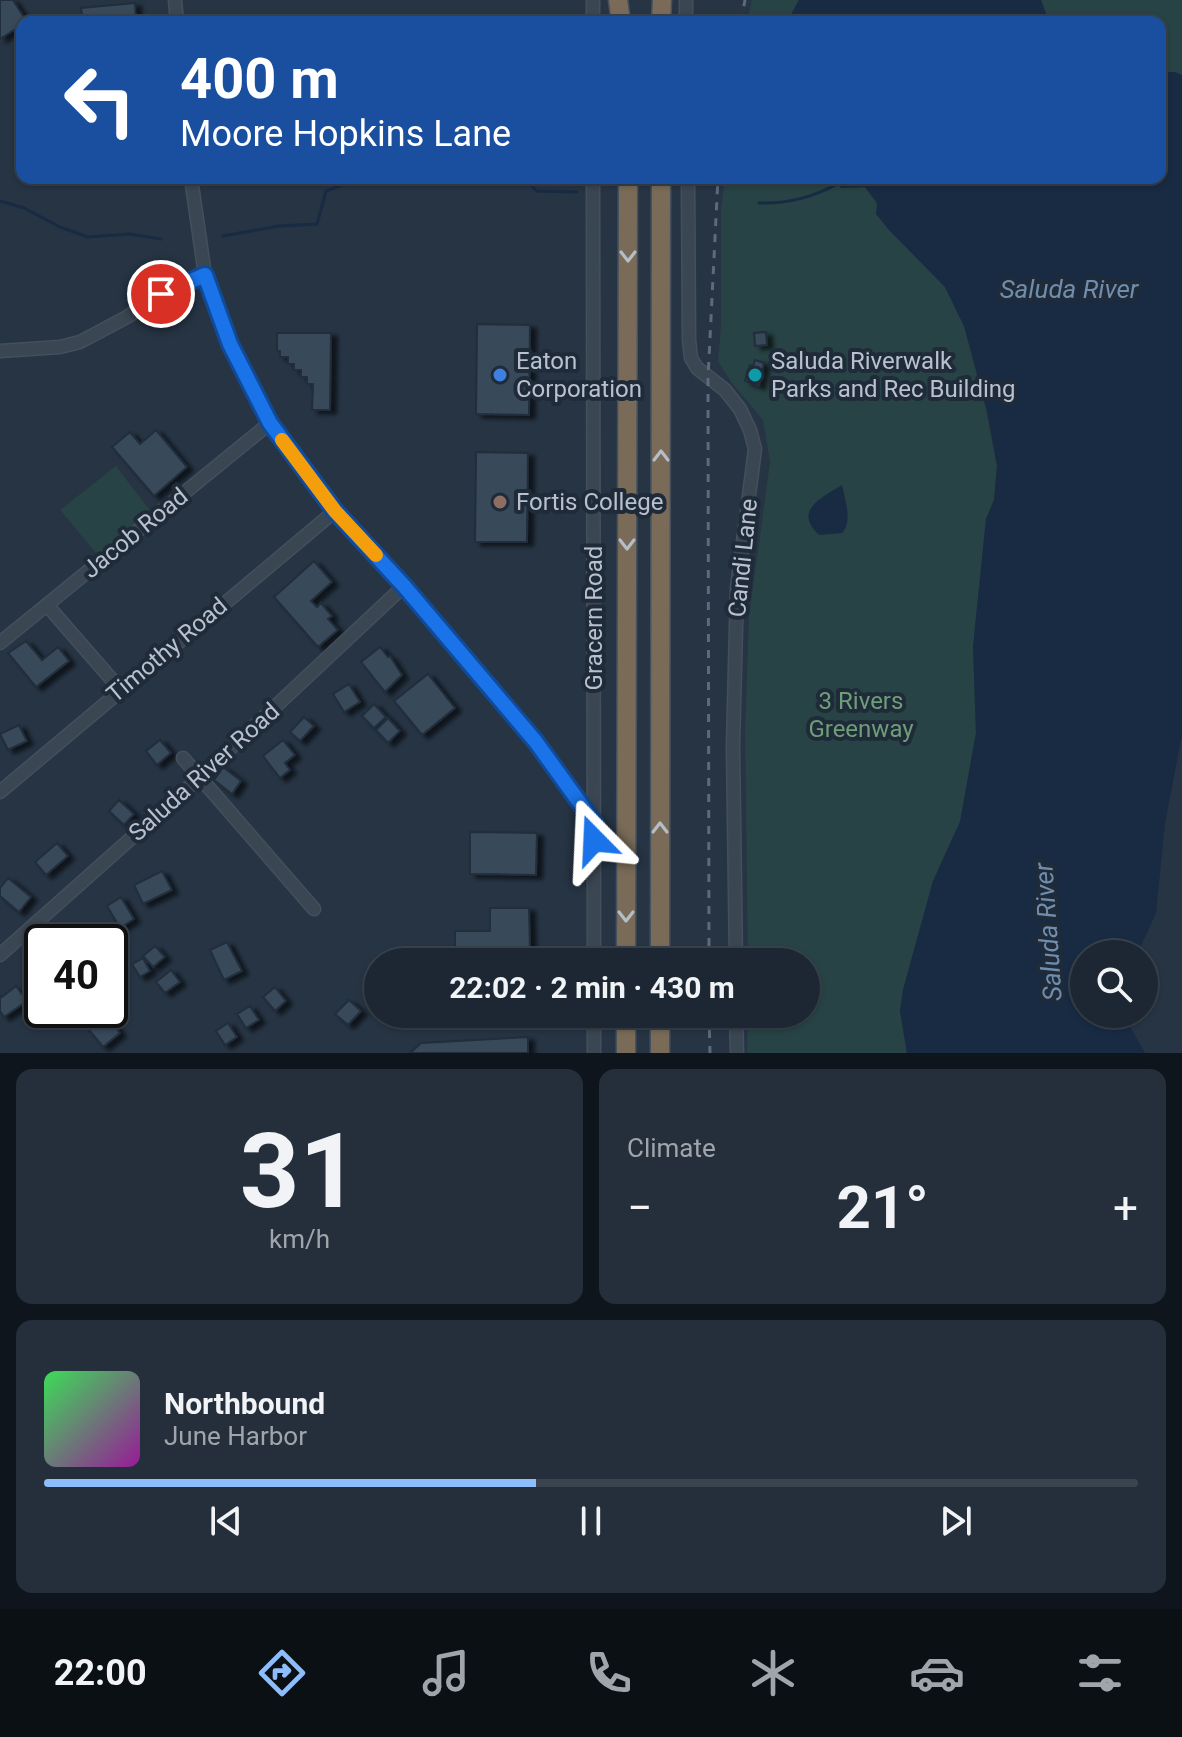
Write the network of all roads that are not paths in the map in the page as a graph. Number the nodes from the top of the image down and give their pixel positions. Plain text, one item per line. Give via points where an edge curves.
1 (192, 184) edge
2 (593, 184) edge
3 (628, 184) edge
4 (661, 184) edge
5 (688, 184) edge
6 (205, 275) junction
7 (0, 351) edge
8 (270, 423) junction
9 (335, 511) junction
10 (404, 586) junction
11 (47, 605) junction
12 (0, 643) edge
13 (120, 689) junction
14 (183, 758) dead end
15 (200, 777) junction
16 (0, 792) edge
17 (595, 824) junction
18 (314, 909) dead end
19 (594, 948) edge
20 (626, 948) edge
21 (660, 948) edge
22 (736, 948) edge
23 (0, 955) edge
24 (594, 1028) edge
25 (626, 1028) edge
26 (660, 1028) edge
27 (736, 1028) edge
28 (594, 1053) edge
29 (626, 1053) edge
30 (660, 1053) edge
31 (737, 1053) edge

1 - 6 street
2 - 17 street, Gracern Road
3 -> 20 highway
21 -> 4 highway
5 - 22 street, Candi Lane via 691,358 735,400 755,449 737,588
6 - 7 street via 161,294 80,342
6 - 8 street via 230,344
8 - 9 street
8 - 11 street, Jacob Road
9 - 10 street
9 - 13 street, Timothy Road
10 - 15 street, Saluda River Road
10 - 17 street via 536,742
11 - 12 street, Jacob Road
11 - 13 street
13 - 16 street, Timothy Road
14 - 15 street
15 - 18 street
15 - 23 street, Saluda River Road
17 - 19 street, Gracern Road
24 - 28 street
25 - 29 highway
26 - 30 highway
27 - 31 street

